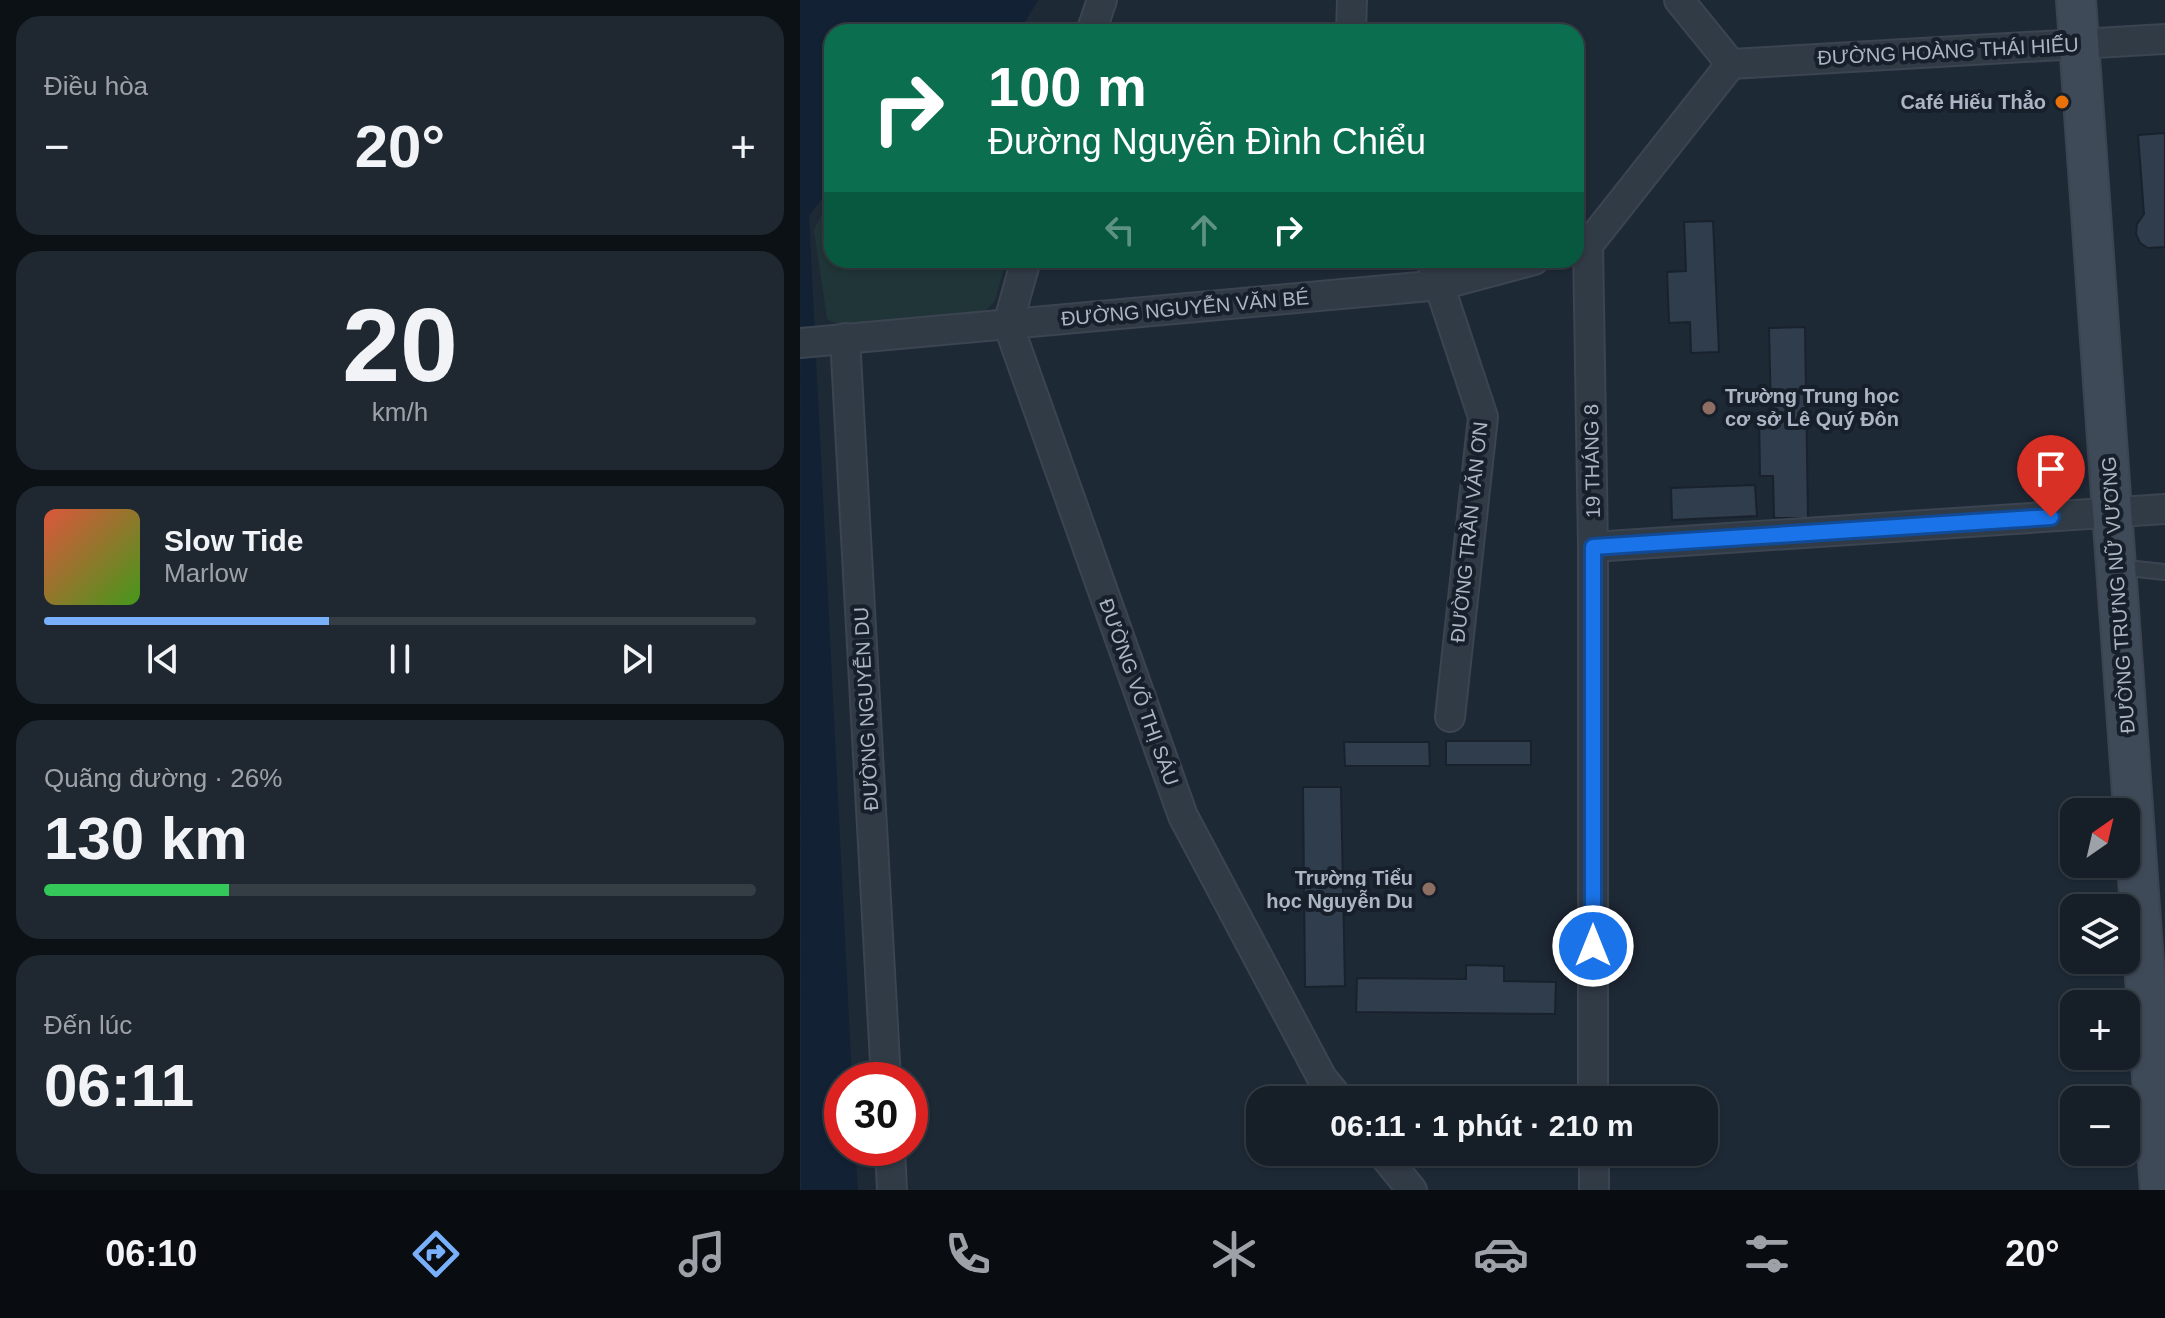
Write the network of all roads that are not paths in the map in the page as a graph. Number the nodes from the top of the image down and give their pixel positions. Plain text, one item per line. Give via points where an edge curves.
1 (1102, 0) edge
2 (1352, 0) edge
3 (1679, 0) edge
4 (2076, 0) edge
5 (1094, 24) edge
6 (1351, 24) edge
7 (2165, 39) edge
8 (2079, 44) junction
9 (1731, 64) junction
10 (1584, 245) edge
11 (1024, 268) edge
12 (1474, 268) edge
13 (1583, 268) edge
14 (1436, 273) edge
15 (1008, 324) junction
16 (839, 339) junction
17 (800, 343) edge
18 (2165, 509) edge
19 (2112, 513) junction
20 (1593, 547) junction
21 (2116, 567) junction
22 (2165, 572) edge
23 (1450, 717) dead end
24 (885, 1062) edge
25 (1329, 1086) edge
26 (1593, 1086) edge
27 (891, 1166) edge
28 (1392, 1166) edge
29 (1594, 1166) edge
30 (892, 1190) edge
31 (1412, 1190) edge
32 (1594, 1190) edge
33 (2160, 1190) edge

1 - 5 street
2 - 6 street
3 - 9 street
4 - 8 main road, ĐƯỜNG TRƯNG NỮ VƯƠNG
7 - 8 street, ĐƯỜNG HOÀNG THÁI HIẾU
8 - 9 street, ĐƯỜNG HOÀNG THÁI HIẾU
8 - 19 main road, ĐƯỜNG TRƯNG NỮ VƯƠNG
9 - 10 street, 19 THÁNG 8
11 - 15 street
12 - 14 street, ĐƯỜNG NGUYỄN VĂN BÉ
13 - 20 street, 19 THÁNG 8
14 - 15 street, ĐƯỜNG NGUYỄN VĂN BÉ
14 - 23 street, ĐƯỜNG TRẦN VĂN ƠN via 1483,417
15 - 16 street, ĐƯỜNG NGUYỄN VĂN BÉ
15 - 25 street, ĐƯỜNG VÕ THỊ SÁU via 1183,816
16 - 17 street, ĐƯỜNG NGUYỄN VĂN BÉ
16 - 24 street, ĐƯỜNG NGUYỄN DU
18 - 19 street
19 - 20 street
19 - 21 main road, ĐƯỜNG TRƯNG NỮ VƯƠNG
20 - 26 street, 19 THÁNG 8
21 - 22 lane
21 - 33 main road, ĐƯỜNG TRƯNG NỮ VƯƠNG via 2146,892
27 - 30 street
28 - 31 street
29 - 32 street

